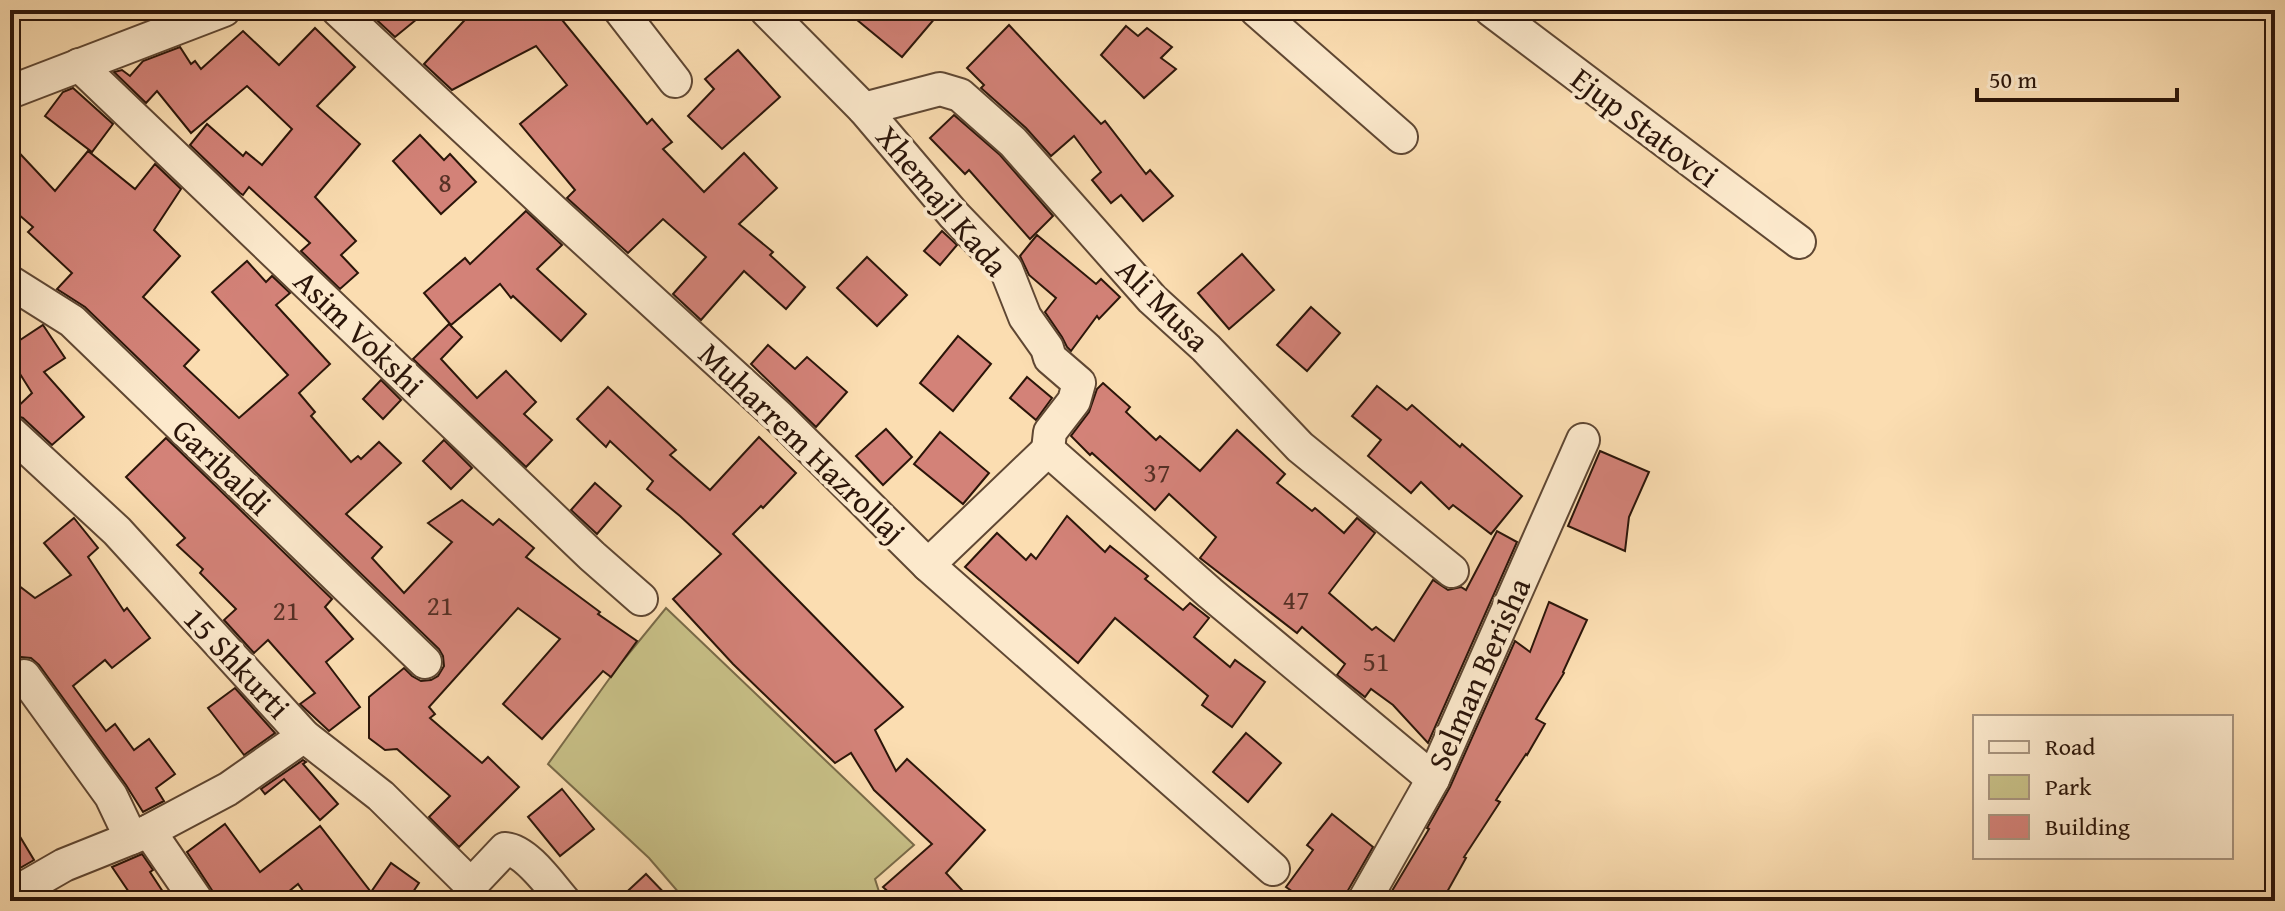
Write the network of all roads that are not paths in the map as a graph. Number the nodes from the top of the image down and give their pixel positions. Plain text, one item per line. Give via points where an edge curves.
1 (224, 10) edge
2 (338, 10) edge
3 (620, 10) edge
4 (766, 10) edge
5 (1256, 10) edge
6 (1491, 10) edge
7 (79, 65) junction
8 (675, 81) dead end
9 (10, 92) edge
10 (864, 109) junction
11 (1401, 137) dead end
12 (1799, 242) dead end
13 (10, 282) edge
14 (10, 432) edge
15 (1583, 440) dead end
16 (1048, 450) junction
17 (928, 565) junction
18 (1452, 571) dead end
19 (641, 599) dead end
20 (425, 662) dead end
21 (24, 676) dead end
22 (304, 736) junction
23 (1433, 779) junction
24 (140, 835) junction
25 (1273, 869) dead end
26 (465, 893) edge
27 (10, 896) edge
28 (197, 901) edge
29 (564, 901) edge
30 (1364, 901) edge

1 - 7 street
2 - 17 street, Muharrem Hazrollaj via 779,417
3 - 8 street
4 - 10 street, Xhemajl Kada
5 - 11 street
6 - 12 street, Ejup Statovci
7 - 9 street
7 - 19 street, Asim Vokshi
10 - 16 street, Xhemajl Kada via 1006,269 1025,317 1050,358 1079,383 1074,401 1050,432
10 - 18 street, Ali Musa via 940,89 960,95 1013,142 1152,299 1300,447
13 - 20 street, Garibaldi via 72,321
14 - 22 street, 15 Shkurti via 117,531
15 - 23 street, Selman Berisha
16 - 17 street, Xhemajl Kada
16 - 23 street
17 - 25 street, Muharrem Hazrollaj
21 - 24 street
22 - 24 street via 228,789
22 - 26 street, 15 Shkurti via 381,796
23 - 30 street, Selman Berisha
24 - 27 street via 64,865
24 - 28 street
26 - 29 street, 15 Shkurti via 505,849 514,849

